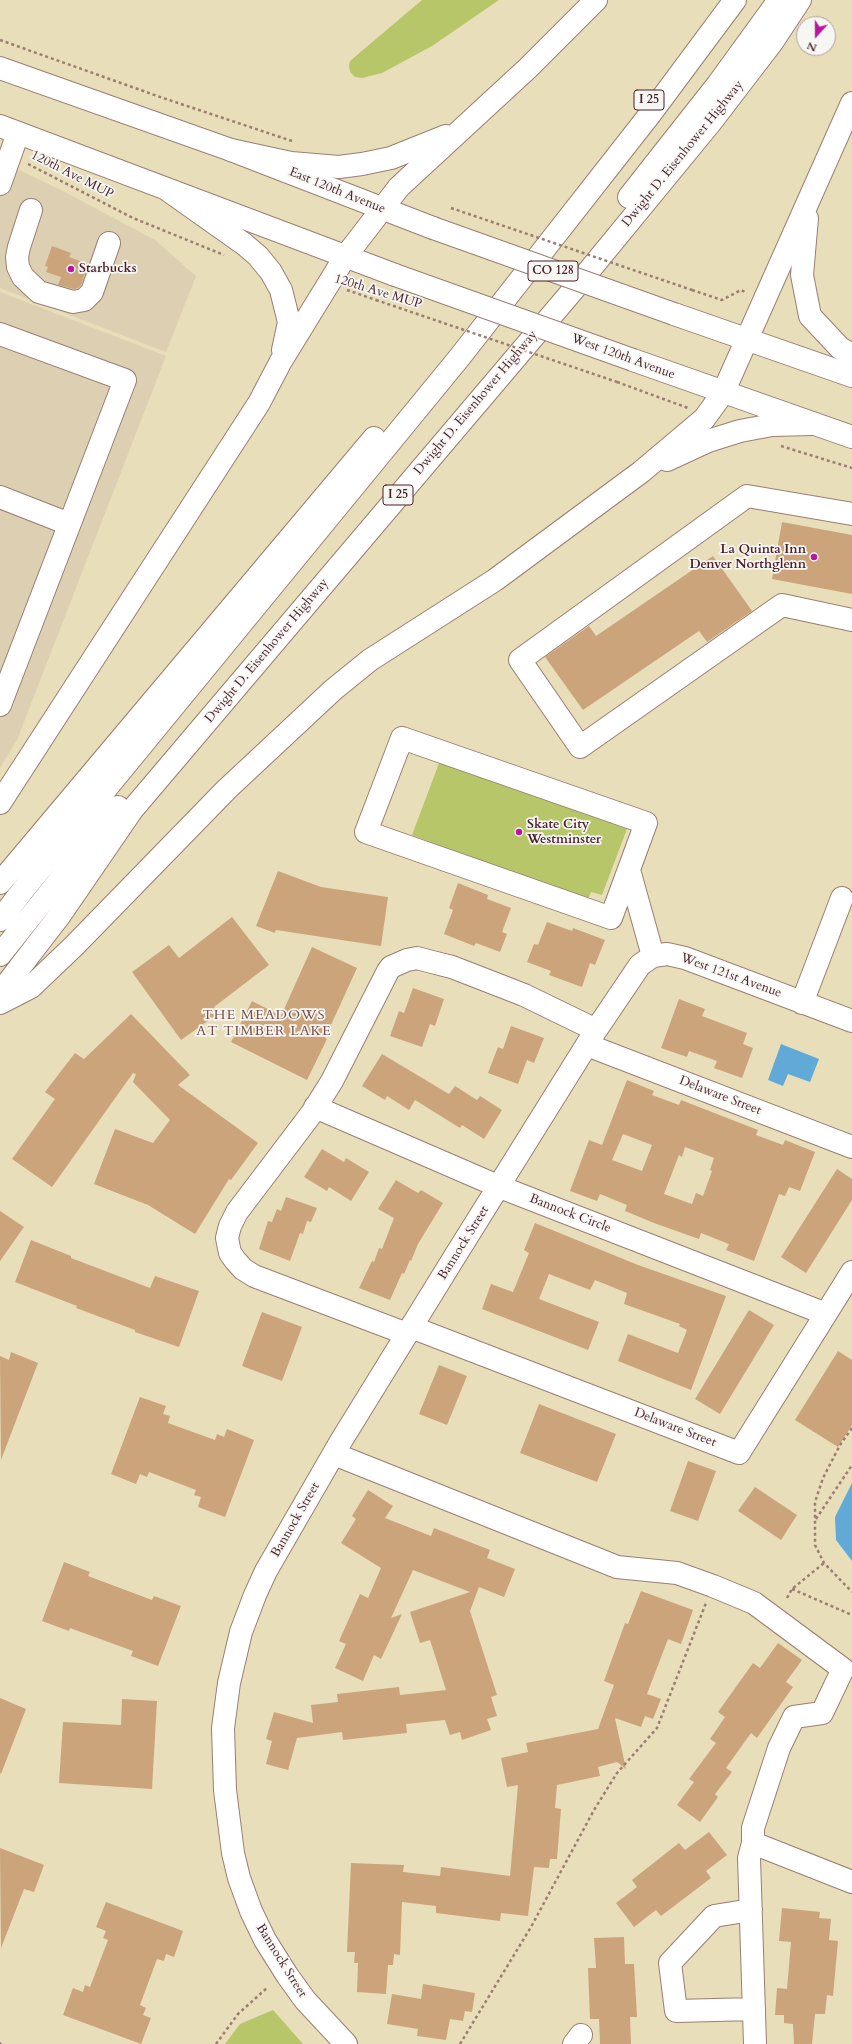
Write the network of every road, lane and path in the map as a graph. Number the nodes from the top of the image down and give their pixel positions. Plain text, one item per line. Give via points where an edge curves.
1 (596, 0) edge
2 (721, 0) edge
3 (735, 0) edge
4 (779, 0) edge
5 (800, 0) edge
6 (0, 40) edge
7 (0, 68) edge
8 (852, 103) edge
9 (461, 128) junction
10 (9, 130) edge
11 (296, 142) dead end
12 (231, 150) junction
13 (11, 155) junction
14 (817, 180) junction
15 (0, 184) edge
16 (169, 191) junction
17 (451, 208) dead end
18 (382, 209) junction
19 (31, 210) dead end
20 (109, 243) dead end
21 (345, 257) junction
22 (231, 258) dead end
23 (327, 287) junction
24 (764, 299) junction
25 (0, 334) edge
26 (746, 340) junction
27 (852, 355) edge
28 (281, 361) junction
29 (852, 376) edge
30 (617, 382) dead end
31 (723, 393) junction
32 (812, 424) junction
33 (852, 437) edge
34 (640, 472) junction
35 (0, 497) edge
36 (852, 514) edge
37 (69, 524) junction
38 (852, 620) edge
39 (0, 705) edge
40 (0, 803) edge
41 (628, 870) junction
42 (0, 883) edge
43 (842, 898) dead end
44 (0, 920) edge
45 (0, 955) edge
46 (653, 956) junction
47 (0, 993) edge
48 (0, 1003) edge
49 (802, 1003) junction
50 (852, 1022) edge
51 (592, 1038) junction
52 (315, 1108) junction
53 (852, 1146) edge
54 (500, 1187) junction
55 (852, 1272) edge
56 (826, 1314) junction
57 (409, 1331) junction
58 (852, 1428) edge
59 (334, 1454) junction
60 (852, 1466) edge
61 (816, 1520) junction
62 (824, 1563) junction
63 (792, 1589) junction
64 (852, 1592) edge
65 (787, 1598) dead end
66 (708, 1599) dead end
67 (852, 1615) edge
68 (753, 1843) junction
69 (852, 1882) edge
70 (751, 1910) junction
71 (268, 1988) dead end
72 (754, 2009) junction
73 (216, 2044) edge
74 (346, 2044) edge
75 (460, 2044) edge
76 (755, 2044) edge

1 - 9 main road via 528,68
2 - 42 main road, I 25 via 642,110 532,248
3 - 44 main road via 660,101 460,358
4 - 45 main road via 718,84 601,233 170,743
5 - 47 main road, Dwight D. Eisenhower Highway / I 25 via 714,117 574,289 132,810 60,914
6 - 11 path
7 - 12 main road, East 120th Avenue
8 - 14 main road
9 - 12 main road via 433,143 400,155 348,166 309,165
9 - 18 main road via 399,187
10 - 13 main road
10 - 16 main road
12 - 18 main road, East 120th Avenue via 342,191
13 - 15 main road
13 - 22 path, 120th Ave MUP via 133,218
14 - 24 main road
14 - 27 main road via 806,226 802,275 810,316 840,348
16 - 21 main road
16 - 28 main road via 244,244 271,272 281,290 289,322
17 - 24 path, bridge via 722,300 742,290
18 - 21 main road
18 - 26 main road, East 120th Avenue / CO 128, bridge
19 - 20 main road via 17,258 23,277 39,292 73,302 84,300 92,292
21 - 23 main road
21 - 31 main road, West 120th Avenue, bridge
23 - 28 main road
23 - 30 path, 120th Ave MUP, bridge via 346,290
24 - 26 main road
25 - 37 main road via 125,380
26 - 29 main road, CO 128
26 - 31 main road
28 - 40 main road via 259,403
31 - 32 main road, West 120th Avenue
31 - 34 main road via 704,419
32 - 33 main road, West 120th Avenue
32 - 34 main road via 772,425 723,435
34 - 48 main road via 495,580 394,643 333,690 227,789 31,987
35 - 37 main road
36 - 38 main road via 747,496 520,660 580,747 782,605
37 - 39 main road
41 - 41 main road via 646,823 402,738 366,832 611,918
41 - 46 main road
43 - 49 main road
46 - 49 main road, West 121st Avenue via 667,954 685,958
46 - 51 main road via 640,965
49 - 50 main road, West 121st Avenue
51 - 52 main road via 524,995 452,967 417,958 400,961 388,971 332,1081
51 - 53 main road, Delaware Street
51 - 54 main road, Bannock Street
52 - 54 main road, Bannock Circle
52 - 57 main road via 237,1212 227,1238 230,1253 243,1269 254,1276
54 - 56 main road, Bannock Circle
54 - 57 main road, Bannock Street
55 - 56 main road, Delaware Street
56 - 57 main road, Delaware Street via 739,1453
57 - 59 main road, Bannock Street
58 - 61 path via 823,1478 815,1502
59 - 68 main road via 616,1567 677,1572 754,1603 843,1669 822,1713 794,1717 779,1748 752,1828
59 - 74 main road, Bannock Street via 266,1571 250,1607 229,1683 223,1728 223,1762 233,1853 251,1911 265,1940 287,1975 305,2000
60 - 61 path
61 - 62 path via 815,1546
62 - 63 path
62 - 64 path
63 - 65 path
63 - 67 path
66 - 75 path via 657,1728 617,1773 594,1810 531,1927
68 - 69 main road
68 - 70 main road via 749,1858
70 - 72 main road
70 - 72 main road via 714,1916 670,1963 676,2011
71 - 73 path via 238,2014
72 - 76 main road

